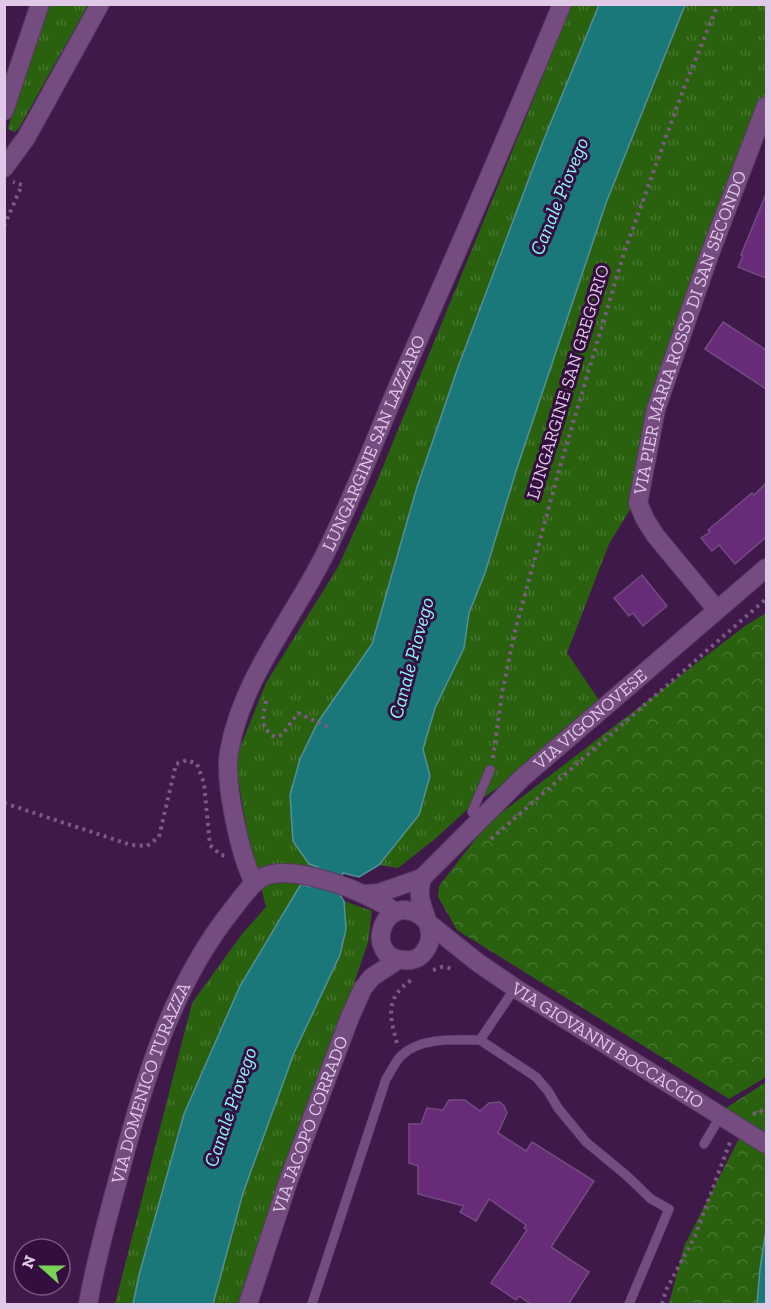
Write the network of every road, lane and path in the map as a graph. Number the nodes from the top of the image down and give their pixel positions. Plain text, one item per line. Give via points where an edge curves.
1 (40, 4) edge
2 (100, 4) edge
3 (562, 4) edge
4 (718, 4) edge
5 (766, 106) edge
6 (4, 111) edge
7 (5, 165) edge
8 (22, 185) dead end
9 (4, 226) edge
10 (766, 568) edge
11 (766, 599) edge
12 (717, 610) junction
13 (268, 694) dead end
14 (332, 729) dead end
15 (490, 770) joint
16 (4, 803) edge
17 (472, 812) dead end
18 (489, 840) dead end
19 (221, 855) dead end
20 (416, 880) junction
21 (254, 883) junction
22 (356, 891) junction
23 (397, 912) junction
24 (427, 921) junction
25 (398, 960) junction
26 (477, 962) junction
27 (427, 963) junction
28 (453, 968) dead end
29 (422, 974) dead end
30 (515, 988) junction
31 (480, 1040) junction
32 (401, 1055) junction
33 (766, 1109) edge
34 (721, 1115) junction
35 (747, 1133) edge
36 (704, 1144) dead end
37 (88, 1305) edge
38 (248, 1305) edge
39 (312, 1305) edge
40 (629, 1305) edge
41 (662, 1305) edge

1 - 6 street
2 - 7 street via 26,138
3 - 21 street, LUNGARGINE SAN LAZZARO via 328,548 253,677 238,717 229,755 230,792
4 - 15 path, LUNGARGINE SAN GREGORIO via 624,253 561,463 515,631
5 - 12 street, VIA PIER MARIA ROSSO DI SAN SECONDO via 656,409 638,503 655,535
8 - 9 path
10 - 12 street, VIA VIGONOVESE
11 - 18 path
12 - 20 street, VIA VIGONOVESE via 522,778
13 - 14 path via 263,723 275,737 282,735 298,714
15 - 17 lane
16 - 19 path via 131,845 147,846 159,837 176,765 187,760 197,764 204,783 210,845
20 - 22 street via 379,893
20 - 23 street, VIA VIGONOVESE via 404,894
20 - 24 street
21 - 22 street via 273,874 301,874
21 - 37 street, VIA DOMENICO TURAZZA via 212,937 171,1013 138,1105 95,1264
22 - 23 street
23 - 24 street via 409,910
23 - 25 street via 384,922 380,937 386,951
24 - 26 street, VIA GIOVANNI BOCCACCIO
24 - 27 street via 431,933
25 - 27 street
25 - 38 street, VIA JACOPO CORRADO via 372,977 350,1017 289,1179
26 - 27 street, VIA GIOVANNI BOCCACCIO via 435,952
26 - 30 street, VIA GIOVANNI BOCCACCIO
27 - 28 path
29 - 32 path via 404,985 390,1007
30 - 31 lane
30 - 34 street, VIA GIOVANNI BOCCACCIO
31 - 32 lane via 420,1044
31 - 40 lane via 536,1077 586,1142 651,1199 669,1209
32 - 39 lane via 386,1079
33 - 35 path
34 - 35 street, VIA GIOVANNI BOCCACCIO
34 - 36 lane
35 - 41 path via 666,1290

